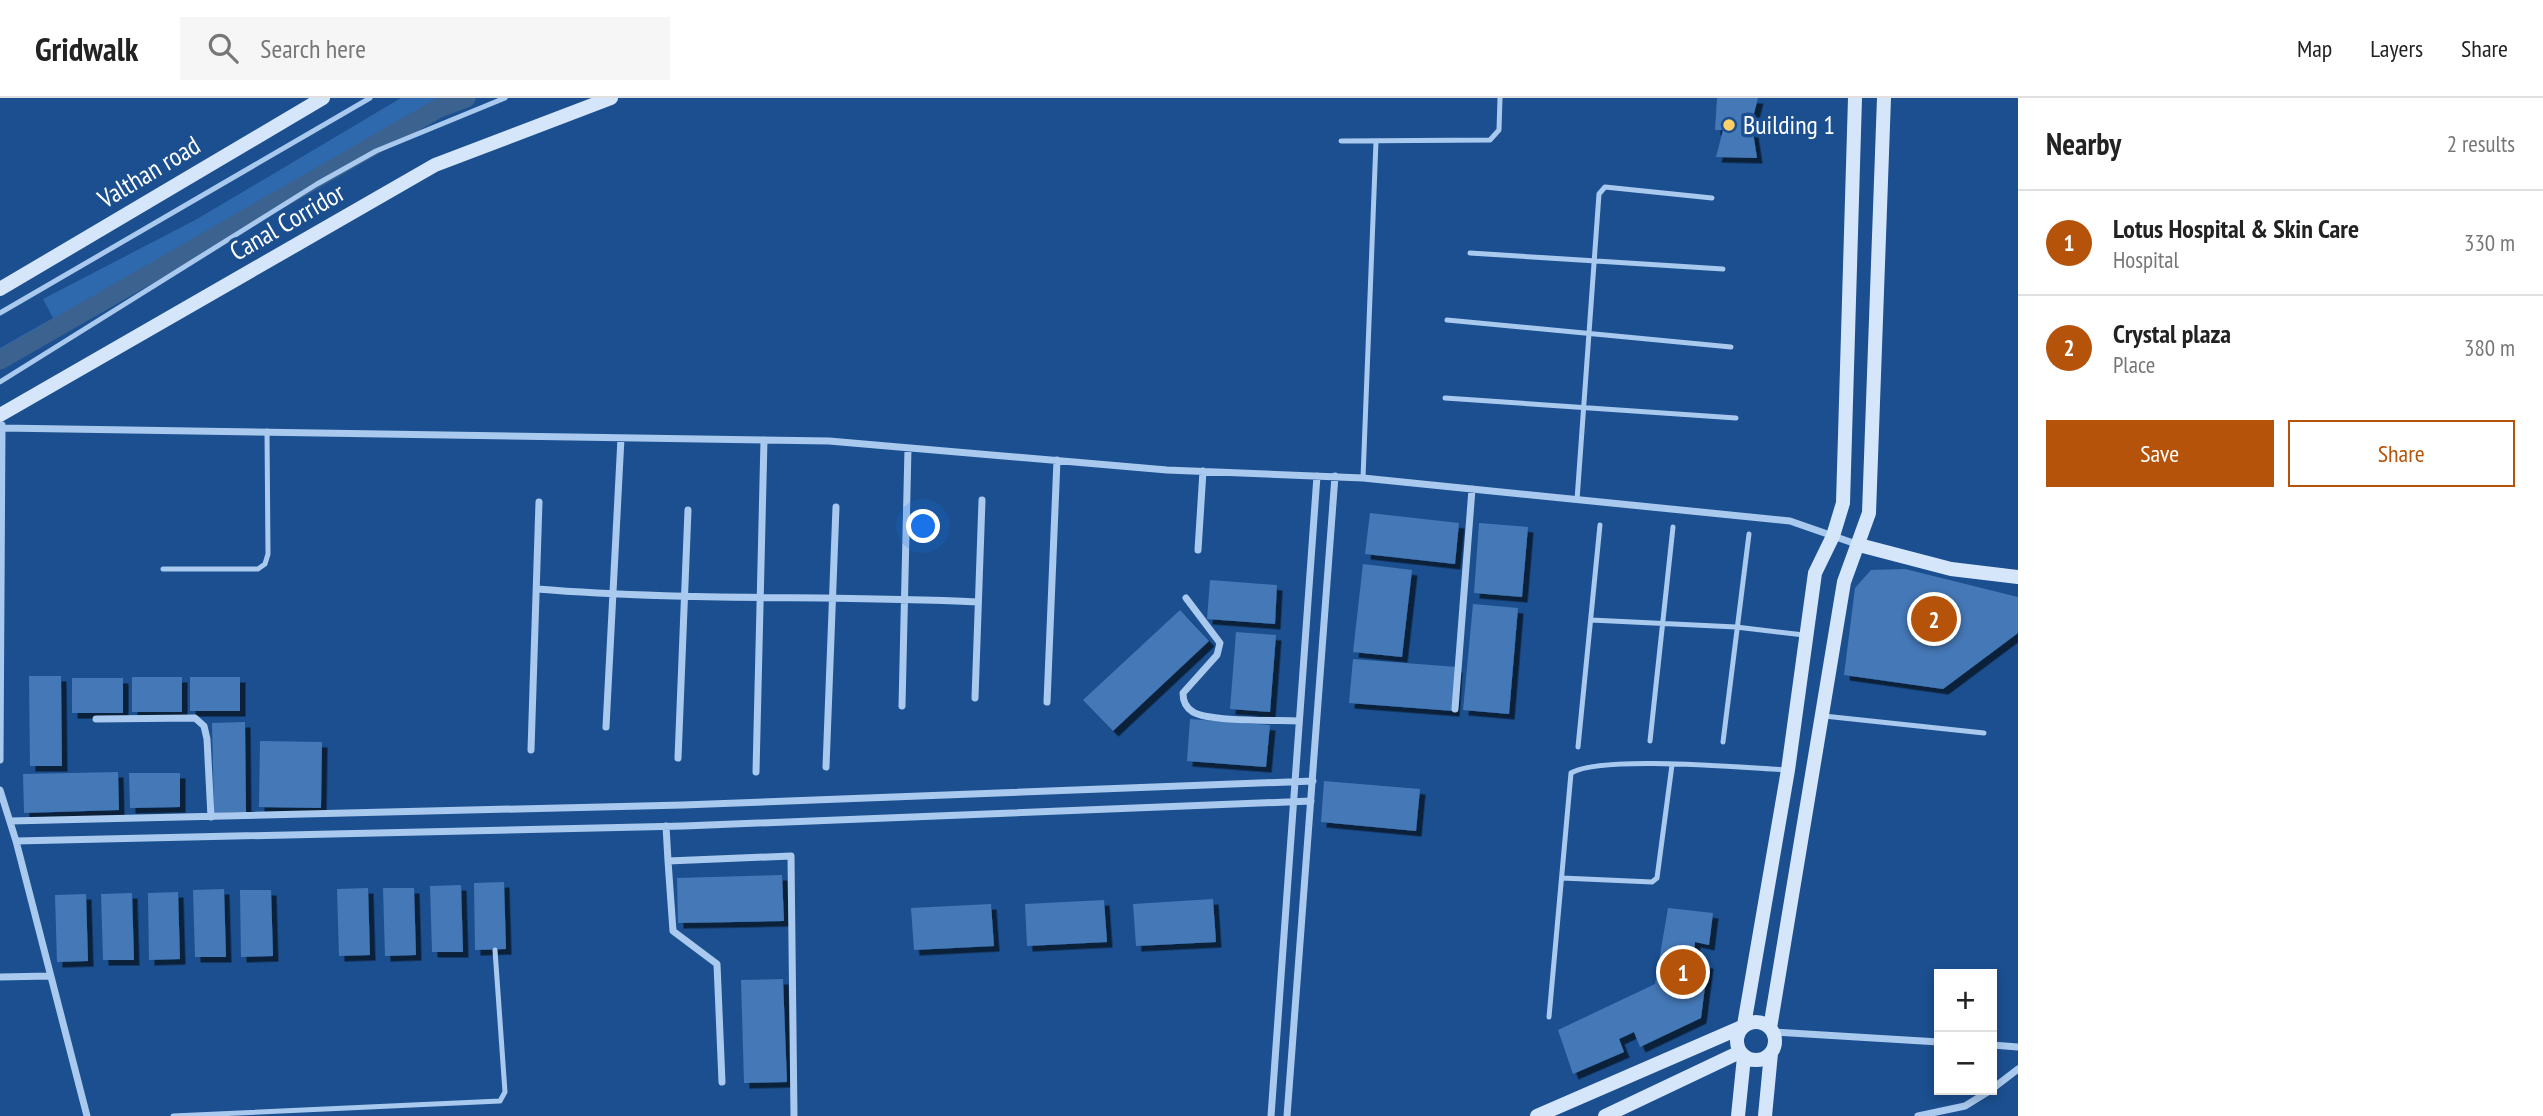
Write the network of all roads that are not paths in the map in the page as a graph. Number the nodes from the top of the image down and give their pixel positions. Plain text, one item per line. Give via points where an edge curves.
1 (323, 98) edge
2 (370, 98) edge
3 (505, 98) edge
4 (611, 98) edge
5 (1500, 98) edge
6 (1855, 98) edge
7 (1884, 98) edge
8 (1341, 141) dead end
9 (1376, 141) junction
10 (1712, 198) dead end
11 (1470, 253) dead end
12 (1593, 259) junction
13 (1723, 269) dead end
14 (0, 289) edge
15 (0, 313) edge
16 (1447, 320) dead end
17 (1588, 332) junction
18 (1731, 346) dead end
19 (0, 382) edge
20 (1446, 398) dead end
21 (1583, 406) junction
22 (1736, 418) dead end
23 (1, 419) edge
24 (267, 431) junction
25 (621, 438) junction
26 (764, 440) junction
27 (908, 448) junction
28 (1057, 460) junction
29 (1203, 471) junction
30 (1317, 476) junction
31 (1335, 477) junction
32 (1363, 478) junction
33 (1472, 489) junction
34 (982, 500) dead end
35 (1577, 500) junction
36 (539, 502) dead end
37 (836, 507) dead end
38 (688, 510) dead end
39 (1600, 525) dead end
40 (1673, 527) dead end
41 (1749, 534) dead end
42 (1833, 536) junction
43 (1859, 545) junction
44 (1198, 550) dead end
45 (163, 569) dead end
46 (2018, 577) edge
47 (537, 589) junction
48 (2, 593) edge
49 (686, 594) junction
50 (612, 596) junction
51 (759, 596) junction
52 (834, 597) junction
53 (1186, 598) dead end
54 (905, 599) junction
55 (978, 602) junction
56 (1591, 620) junction
57 (1662, 622) junction
58 (1736, 627) junction
59 (1806, 635) junction
60 (1, 655) edge
61 (975, 698) dead end
62 (1047, 702) dead end
63 (902, 706) dead end
64 (1455, 709) dead end
65 (1822, 715) junction
66 (96, 719) dead end
67 (1299, 720) junction
68 (606, 727) dead end
69 (1984, 733) dead end
70 (0, 736) edge
71 (1650, 741) dead end
72 (1723, 742) dead end
73 (1578, 747) dead end
74 (531, 750) dead end
75 (678, 758) dead end
76 (0, 761) edge
77 (1672, 765) junction
78 (826, 767) dead end
79 (1787, 770) junction
80 (755, 772) dead end
81 (1312, 780) junction
82 (1294, 781) junction
83 (0, 790) edge
84 (1293, 801) junction
85 (1311, 801) junction
86 (2, 804) edge
87 (211, 817) junction
88 (10, 821) junction
89 (666, 826) junction
90 (16, 841) junction
91 (668, 861) junction
92 (1562, 878) junction
93 (495, 950) dead end
94 (50, 976) junction
95 (0, 977) edge
96 (1549, 1017) dead end
97 (1743, 1026) junction
98 (1772, 1030) junction
99 (1934, 1042) edge
100 (1997, 1045) edge
101 (2018, 1047) edge
102 (1771, 1053) junction
103 (1742, 1054) junction
104 (2018, 1069) edge
105 (722, 1082) dead end
106 (1997, 1086) edge
107 (1984, 1095) edge
108 (87, 1116) edge
109 (173, 1116) edge
110 (794, 1116) edge
111 (1271, 1116) edge
112 (1287, 1116) edge
113 (1537, 1116) edge
114 (1605, 1116) edge
115 (1738, 1116) edge
116 (1765, 1116) edge
117 (1918, 1116) edge

1 - 14 street, Valthan road
2 - 15 lane
3 - 19 lane via 376,151 329,177
4 - 23 street, Canal Corridor via 435,165
5 - 9 lane via 1499,130 1490,140
6 - 42 street via 1843,503
7 - 43 street via 1869,513
8 - 9 lane
9 - 32 lane
10 - 12 lane via 1605,187 1596,205
11 - 12 lane
12 - 13 lane
12 - 17 lane
16 - 17 lane
17 - 18 lane
17 - 21 lane
20 - 21 lane
21 - 22 lane
21 - 35 lane
23 - 24 street
23 - 48 street
24 - 25 street
24 - 45 lane via 265,564 258,569
25 - 26 street
25 - 50 street
26 - 27 street
26 - 51 street
27 - 28 street
27 - 54 street
28 - 29 street
28 - 62 street
29 - 30 street
29 - 44 street
30 - 31 street
30 - 67 street
31 - 32 street
31 - 81 street
32 - 33 street
33 - 35 street
33 - 64 street
34 - 55 street
35 - 42 street via 1790,521
36 - 47 street
37 - 52 street
38 - 49 street
39 - 56 lane
40 - 57 lane
41 - 58 lane
42 - 43 street
42 - 59 street via 1815,573
43 - 46 street via 1951,569
43 - 65 street via 1844,582
47 - 50 street
47 - 74 street
48 - 60 street
49 - 50 street
49 - 51 street
49 - 75 street
50 - 68 street
51 - 52 street
51 - 80 street
52 - 54 street
52 - 78 street
53 - 67 street via 1220,643 1217,655 1182,693 1188,709 1205,716
54 - 55 street
54 - 63 street
55 - 61 street
56 - 57 lane
56 - 73 lane
57 - 58 lane
57 - 71 lane
58 - 59 lane
58 - 72 lane
59 - 79 street
60 - 70 street
65 - 69 lane
65 - 98 street
66 - 87 street via 195,718 204,726 207,739
67 - 82 street
70 - 76 street
77 - 79 lane
77 - 92 lane via 1588,767 1571,773
77 - 92 lane via 1657,878 1652,882
79 - 97 street
81 - 82 street
81 - 85 street
82 - 84 street
82 - 87 street via 683,805
83 - 86 street
84 - 85 street
84 - 89 street
84 - 111 street
85 - 112 street
86 - 88 street
87 - 88 street
88 - 90 street
89 - 90 street
89 - 91 street
90 - 94 street
91 - 105 street via 673,931 717,964
91 - 110 street via 792,856
92 - 96 lane
93 - 109 lane via 505,1092 500,1101
94 - 95 street
94 - 108 street
97 - 98 street via 1755,1021
97 - 103 street via 1736,1042
97 - 113 street
98 - 99 street
98 - 102 street via 1775,1043
100 - 101 street
102 - 103 street via 1755,1060
102 - 116 street
103 - 114 street
103 - 115 street
104 - 106 street
107 - 117 street via 1965,1106

